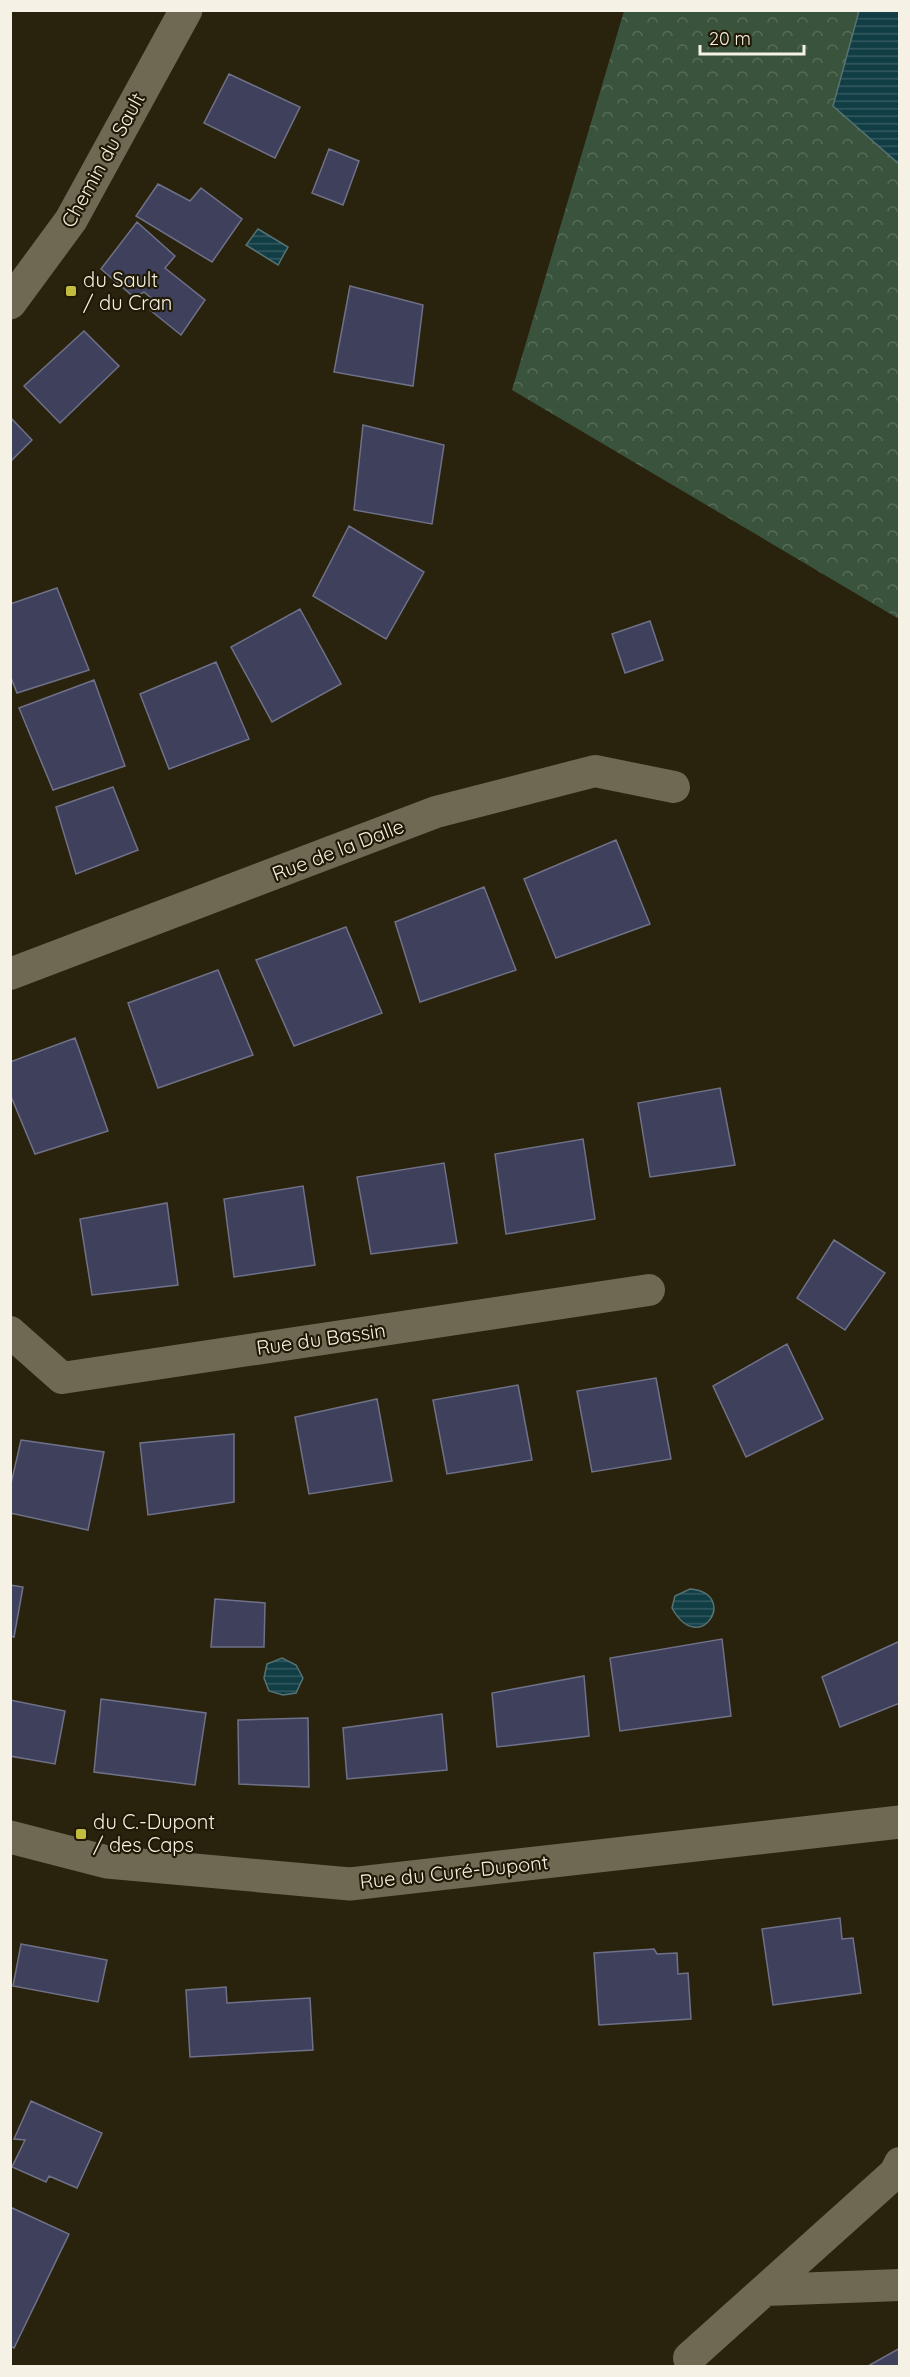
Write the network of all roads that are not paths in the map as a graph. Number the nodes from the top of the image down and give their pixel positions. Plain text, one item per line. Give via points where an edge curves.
1 (186, 10) edge
2 (10, 303) edge
3 (674, 788) dead end
4 (10, 974) edge
5 (649, 1290) dead end
6 (10, 1332) edge
7 (900, 1822) edge
8 (10, 1837) edge
9 (900, 2163) edge
10 (900, 2285) edge
11 (765, 2290) junction
12 (689, 2358) dead end

1 - 2 street, Chemin du Sault via 70,220
3 - 4 street, Rue de la Dalle via 595,771 436,812
5 - 6 street, Rue du Bassin via 62,1378
7 - 8 street, Rue du Curé-Dupont via 350,1884 107,1862
9 - 11 street via 895,2173
10 - 11 street
11 - 12 street

